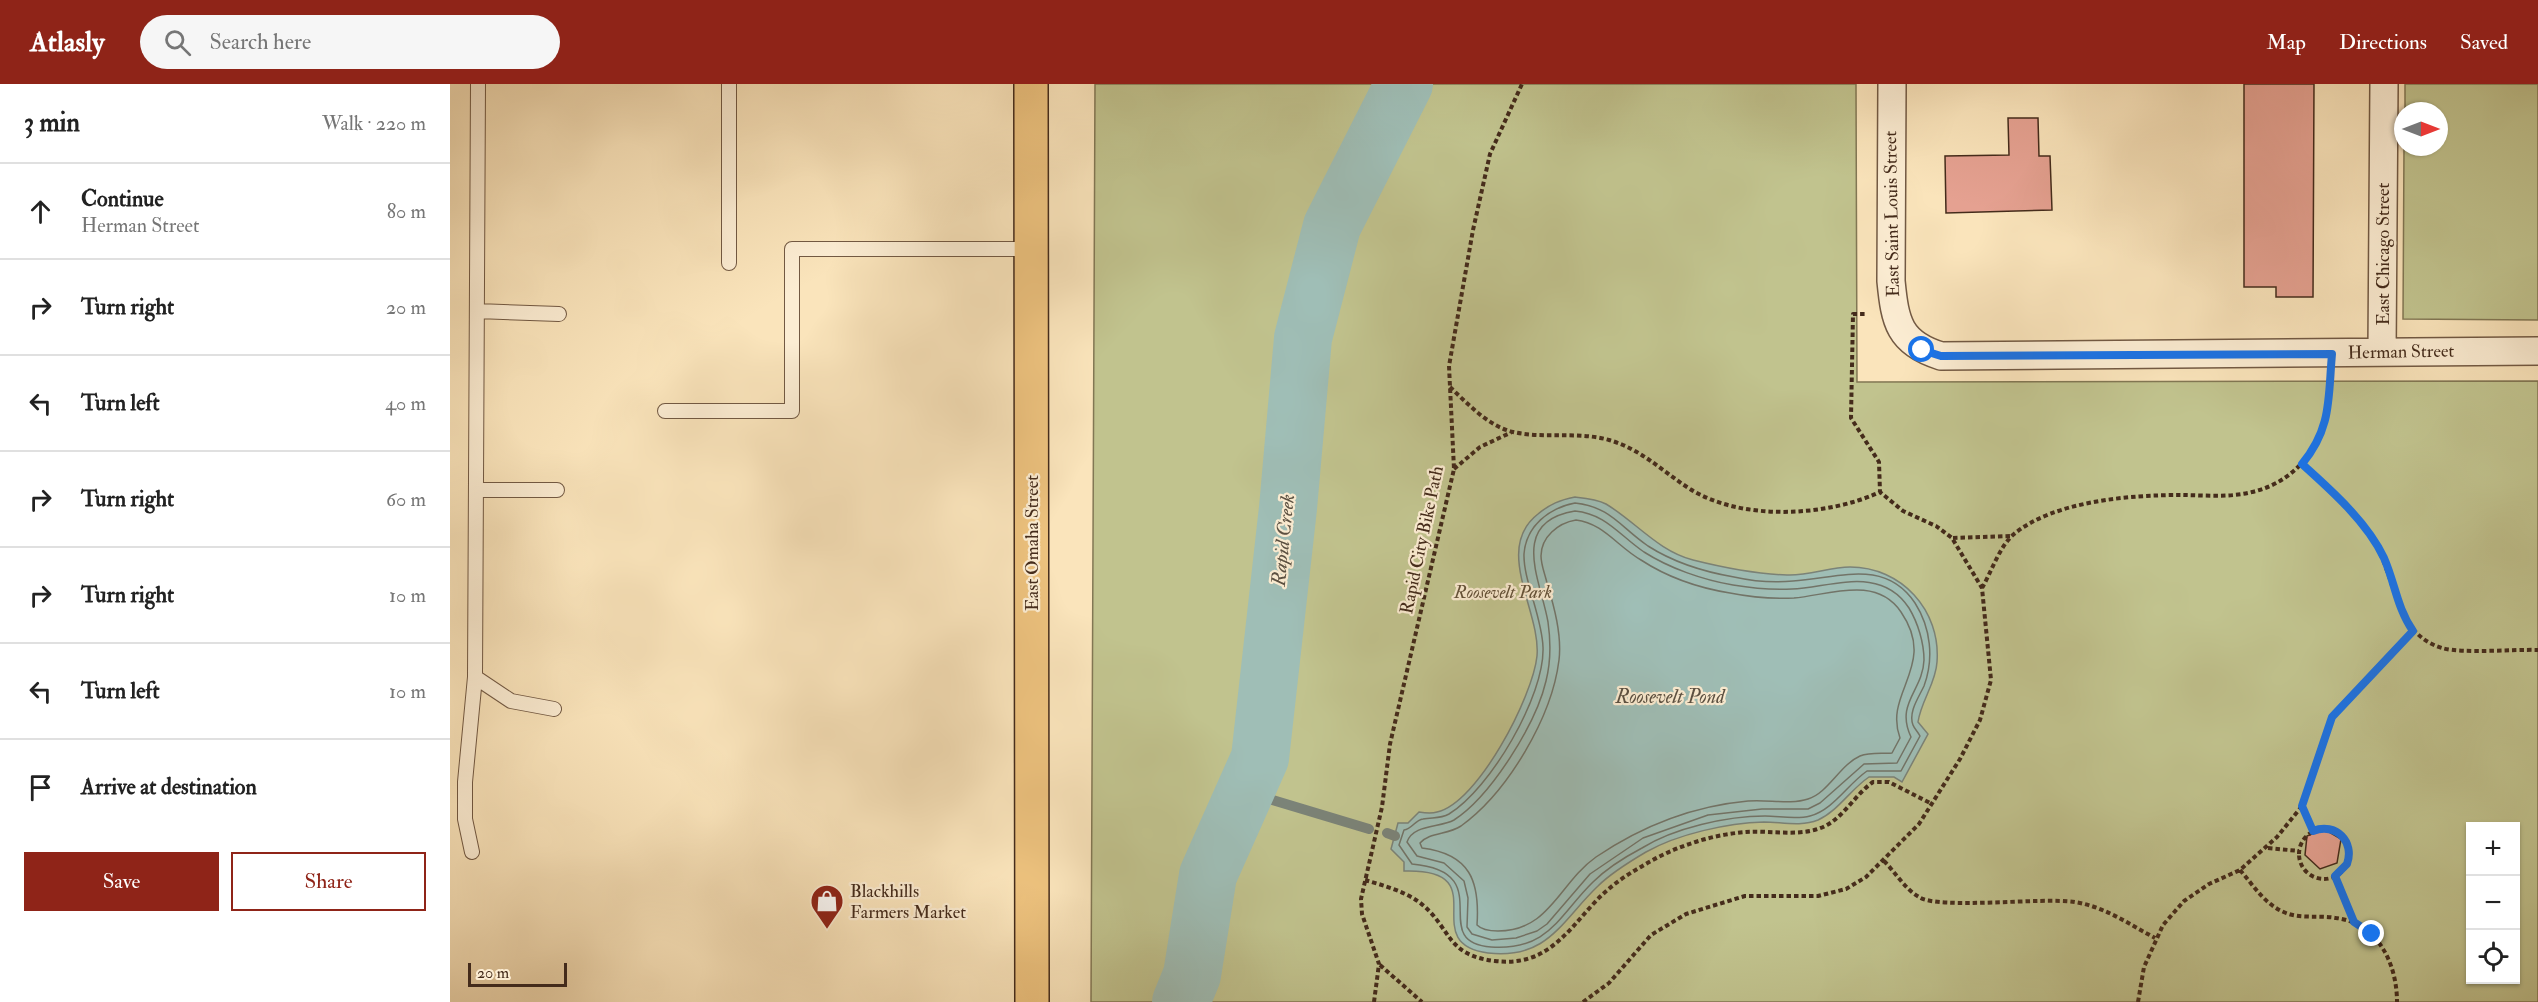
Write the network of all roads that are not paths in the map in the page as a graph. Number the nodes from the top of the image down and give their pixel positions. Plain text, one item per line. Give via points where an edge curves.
1 (478, 84) edge
2 (729, 84) edge
3 (1031, 84) edge
4 (1892, 84) edge
5 (2384, 84) edge
6 (1032, 249) junction
7 (729, 263) dead end
8 (477, 311) junction
9 (559, 314) dead end
10 (1908, 339) joint
11 (2382, 351) junction
12 (2538, 351) edge
13 (665, 411) dead end
14 (476, 490) junction
15 (557, 490) dead end
16 (475, 677) junction
17 (554, 709) dead end
18 (472, 852) dead end
19 (1032, 994) edge

1 - 8 lane
2 - 7 lane
3 - 6 main road, East Omaha Street
4 - 10 street, East Saint Louis Street via 1891,281 1896,322
5 - 11 street, East Chicago Street
6 - 13 lane via 792,249 792,411
6 - 19 main road, East Omaha Street
8 - 9 lane
8 - 14 lane
10 - 11 street, Herman Street via 1922,350 1941,356
11 - 12 street, Herman Street
14 - 15 lane
14 - 16 lane
16 - 17 lane via 511,701
16 - 18 lane via 465,782 465,819

